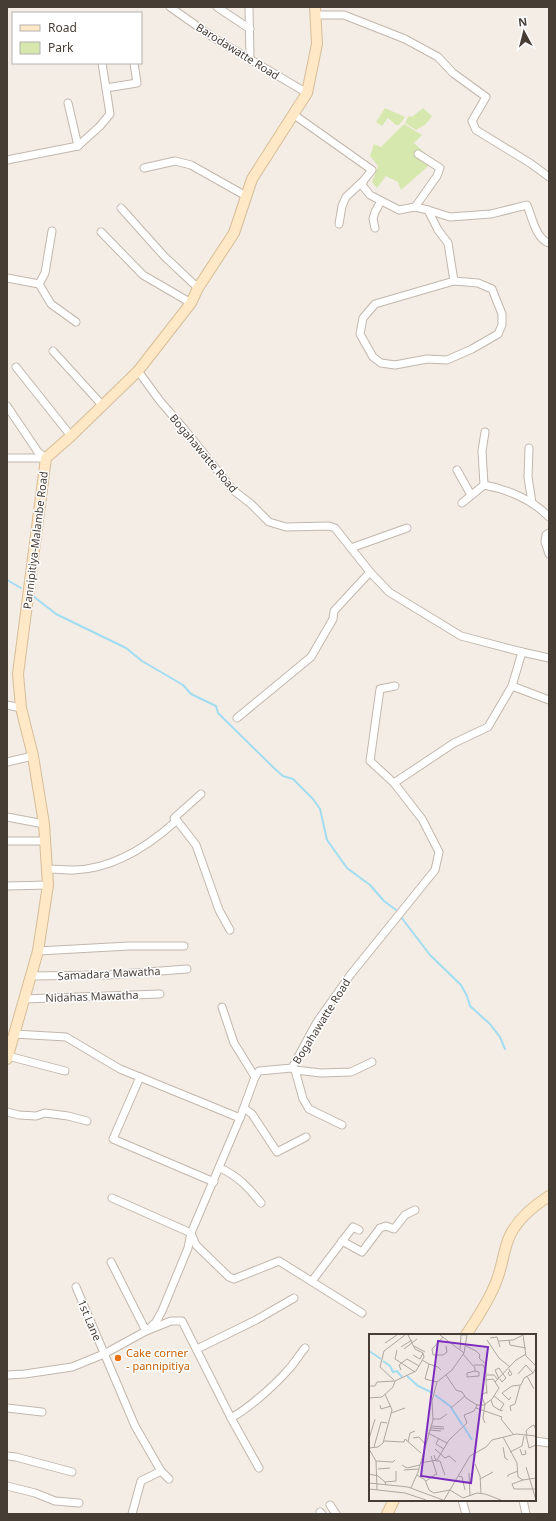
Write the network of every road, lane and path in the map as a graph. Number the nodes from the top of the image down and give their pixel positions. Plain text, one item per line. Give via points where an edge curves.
1 (170, 7) edge
2 (217, 7) edge
3 (249, 7) edge
4 (315, 11) edge
5 (250, 29) junction
6 (250, 59) junction
7 (102, 64) edge
8 (134, 64) edge
9 (106, 88) junction
10 (307, 93) junction
11 (68, 103) dead end
12 (293, 114) junction
13 (78, 146) junction
14 (418, 154) dead end
15 (7, 160) edge
16 (144, 168) dead end
17 (549, 177) edge
18 (364, 180) junction
19 (246, 196) junction
20 (381, 201) junction
21 (415, 207) junction
22 (121, 208) dead end
23 (428, 210) junction
24 (339, 224) dead end
25 (375, 228) dead end
26 (52, 231) dead end
27 (101, 232) dead end
28 (549, 243) edge
29 (7, 278) edge
30 (454, 281) junction
31 (39, 284) junction
32 (198, 288) junction
33 (191, 303) junction
34 (76, 322) dead end
35 (53, 351) dead end
36 (16, 367) dead end
37 (138, 370) junction
38 (102, 405) junction
39 (7, 406) edge
40 (485, 432) dead end
41 (71, 436) junction
42 (529, 448) dead end
43 (7, 458) edge
44 (46, 458) junction
45 (457, 470) dead end
46 (484, 485) junction
47 (471, 496) junction
48 (462, 503) dead end
49 (532, 503) junction
50 (549, 517) edge
51 (407, 528) dead end
52 (549, 533) edge
53 (351, 548) junction
54 (549, 554) edge
55 (370, 572) junction
56 (522, 652) junction
57 (549, 658) edge
58 (394, 686) dead end
59 (512, 686) junction
60 (549, 700) edge
61 (7, 706) edge
62 (21, 708) junction
63 (237, 718) dead end
64 (33, 756) junction
65 (7, 762) edge
66 (394, 784) junction
67 (201, 794) dead end
68 (7, 817) edge
69 (174, 818) junction
70 (44, 824) junction
71 (7, 841) edge
72 (46, 841) junction
73 (46, 869) junction
74 (48, 885) junction
75 (7, 886) edge
76 (230, 930) dead end
77 (184, 946) dead end
78 (38, 951) junction
79 (187, 969) dead end
80 (30, 976) junction
81 (160, 994) dead end
82 (24, 998) junction
83 (222, 1007) dead end
84 (14, 1034) junction
85 (8, 1057) edge
86 (372, 1062) dead end
87 (293, 1069) junction
88 (65, 1071) dead end
89 (140, 1077) junction
90 (255, 1077) junction
91 (244, 1108) junction
92 (7, 1112) edge
93 (240, 1118) junction
94 (86, 1121) dead end
95 (342, 1125) dead end
96 (306, 1137) dead end
97 (220, 1168) junction
98 (214, 1182) junction
99 (549, 1196) edge
100 (112, 1198) dead end
101 (262, 1203) dead end
102 (415, 1210) dead end
103 (359, 1230) dead end
104 (191, 1233) junction
105 (342, 1241) junction
106 (111, 1262) dead end
107 (312, 1281) junction
108 (76, 1287) dead end
109 (294, 1298) dead end
110 (362, 1313) dead end
111 (146, 1331) junction
112 (467, 1334) edge
113 (304, 1348) dead end
114 (197, 1349) junction
115 (104, 1354) junction
116 (7, 1375) edge
117 (7, 1408) edge
118 (42, 1412) dead end
119 (231, 1418) junction
120 (536, 1441) edge
121 (549, 1443) edge
122 (7, 1456) edge
123 (259, 1468) dead end
124 (162, 1471) junction
125 (72, 1472) dead end
126 (169, 1479) dead end
127 (7, 1486) edge
128 (394, 1501) edge
129 (462, 1501) edge
130 (524, 1501) edge
131 (79, 1503) dead end
132 (330, 1505) dead end
133 (132, 1514) edge
134 (336, 1514) edge
135 (387, 1514) edge
136 (466, 1514) edge
137 (526, 1514) edge

1 - 6 street, Barodawatte Road via 214,38
2 - 5 street
3 - 5 street
4 - 10 street, Pannipitiya-Malambe Road via 318,44
4 - 17 street via 344,15 405,39 438,57 453,73 486,97 472,121 476,130
5 - 6 street
6 - 10 street, Barodawatte Road
7 - 9 street
8 - 9 street via 137,82
9 - 13 street via 110,114
10 - 12 street, Pannipitiya-Malambe Road
11 - 13 street
12 - 18 street via 372,170
12 - 19 street, Pannipitiya-Malambe Road via 252,179
13 - 15 street
14 - 21 street via 440,168
16 - 19 street via 175,161 191,165
18 - 20 street via 362,185 365,190
18 - 24 street via 346,197
19 - 32 street, Pannipitiya-Malambe Road via 234,233
20 - 21 street via 399,210
20 - 25 street via 373,219
21 - 23 street
22 - 32 street via 164,256
23 - 28 street via 450,216 491,214 527,205 539,235
23 - 30 street via 448,243
26 - 31 street via 45,273
27 - 33 street via 143,275
29 - 31 street
30 - 30 street via 478,283 492,289 502,314 502,325 498,334 447,360 427,359 395,365 381,363 373,356 360,334 363,318 375,304
31 - 34 street via 51,304
32 - 33 street, Pannipitiya-Malambe Road
33 - 37 street, Pannipitiya-Malambe Road
35 - 38 street
36 - 41 street
37 - 38 street, Pannipitiya-Malambe Road
37 - 53 street, Bogahawatte Road via 233,490 269,522 286,527 329,526 335,528
38 - 41 street, Pannipitiya-Malambe Road
39 - 44 street via 38,452
40 - 46 street via 482,451
41 - 44 street, Pannipitiya-Malambe Road
42 - 49 street via 528,477
43 - 44 street
44 - 62 street, Pannipitiya-Malambe Road via 18,674
45 - 47 street
46 - 47 street
46 - 49 street via 498,487
47 - 48 street
49 - 50 street
51 - 53 street
52 - 54 street via 545,542
53 - 55 street, Bogahawatte Road
55 - 56 street, Bogahawatte Road via 389,592 461,636
55 - 63 street via 334,611 333,619 311,657
56 - 57 street, Bogahawatte Road
56 - 59 street
58 - 66 street, Bogahawatte Road via 380,689 370,761
59 - 60 street
59 - 66 street via 488,727 454,743
61 - 62 street
62 - 64 street, Pannipitiya-Malambe Road
64 - 65 street
64 - 70 street, Pannipitiya-Malambe Road
66 - 87 street, Bogahawatte Road via 422,819 439,852 435,870 350,974 317,1022
67 - 69 street
68 - 70 street
69 - 73 street via 176,822 167,830 129,856 89,868
69 - 76 street via 196,845
70 - 72 street, Pannipitiya-Malambe Road
71 - 72 street
72 - 73 street, Pannipitiya-Malambe Road
73 - 74 street, Pannipitiya-Malambe Road
74 - 75 street
74 - 78 street, Pannipitiya-Malambe Road
77 - 78 street
78 - 80 street, Pannipitiya-Malambe Road
79 - 80 street, Samadara Mawatha via 108,975
80 - 82 street, Pannipitiya-Malambe Road
81 - 82 street, Nidahas Mawatha
82 - 84 street, Pannipitiya-Malambe Road
83 - 90 street via 234,1043
84 - 85 street, Pannipitiya-Malambe Road
84 - 89 street via 66,1037 120,1069
85 - 88 street
86 - 87 street via 351,1072 322,1073
87 - 90 street, Bogahawatte Road via 259,1071
87 - 95 street via 303,1099 309,1108
89 - 93 street
89 - 98 street via 113,1138
90 - 91 street
91 - 93 street
91 - 96 street via 252,1114 277,1152
92 - 94 street via 19,1115 68,1116
93 - 97 street
97 - 98 street
97 - 101 street via 244,1183
98 - 104 street
99 - 112 street via 526,1214 514,1228 508,1240 497,1282
100 - 104 street
102 - 105 street via 405,1215 394,1229 386,1226 380,1228 362,1252
103 - 105 street via 353,1227
104 - 107 street via 196,1245 234,1279 279,1261
104 - 111 street via 188,1248 162,1311 156,1322
105 - 107 street
106 - 111 street
107 - 110 street
108 - 115 street, 1st Lane
109 - 114 street
111 - 114 street via 171,1321 182,1321
111 - 115 street
113 - 119 street via 289,1370
114 - 119 street
115 - 116 street via 72,1367
115 - 124 street, 1st Lane via 135,1426
117 - 118 street
119 - 123 street
120 - 121 street
122 - 125 street
124 - 126 street, 1st Lane
124 - 133 street via 141,1481
127 - 131 street via 55,1501
128 - 135 street
129 - 136 street
130 - 137 street
132 - 134 street

